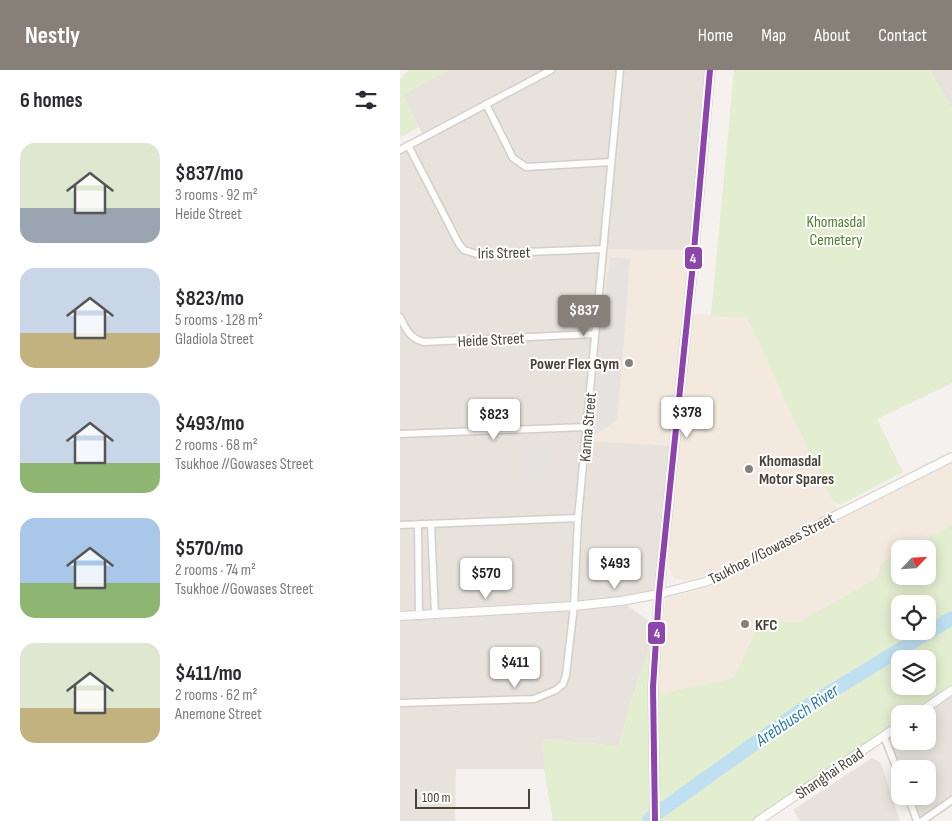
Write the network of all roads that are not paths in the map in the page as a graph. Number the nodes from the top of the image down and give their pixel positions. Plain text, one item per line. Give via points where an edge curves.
1 (551, 70) edge
2 (620, 70) edge
3 (710, 70) edge
4 (486, 104) junction
5 (408, 145) junction
6 (400, 150) edge
7 (611, 162) junction
8 (603, 249) junction
9 (400, 317) edge
10 (595, 334) junction
11 (586, 428) junction
12 (400, 434) edge
13 (952, 457) edge
14 (578, 518) junction
15 (418, 524) junction
16 (431, 524) junction
17 (400, 525) edge
18 (659, 594) junction
19 (574, 606) junction
20 (435, 615) junction
21 (400, 616) edge
22 (419, 616) junction
23 (952, 690) edge
24 (400, 702) edge
25 (930, 705) edge
26 (891, 731) edge
27 (884, 736) junction
28 (893, 760) edge
29 (952, 800) edge
30 (911, 805) edge
31 (655, 821) edge
32 (758, 821) edge
33 (917, 821) edge
34 (922, 821) edge

1 - 4 street
2 - 7 street, Kanna Street
3 - 18 main road
4 - 5 street
4 - 7 street via 513,158 526,167
5 - 6 street
5 - 8 street, Iris Street via 464,250 477,254
7 - 8 street, Kanna Street
8 - 10 street, Kanna Street
9 - 10 street, Heide Street via 411,336 424,342
10 - 11 street, Kanna Street
11 - 12 street
11 - 14 street, Kanna Street
13 - 18 street, Tsukhoe //Gowases Street via 732,571
14 - 16 street
14 - 19 street, Kanna Street
15 - 16 street
15 - 17 street
15 - 22 street
16 - 20 street
18 - 19 street, Tsukhoe //Gowases Street
18 - 31 main road via 653,687
19 - 20 street, Tsukhoe //Gowases Street
19 - 24 street, Kanna Street via 566,675 556,690 534,699
20 - 22 street, Tsukhoe //Gowases Street
21 - 22 street, Tsukhoe //Gowases Street
23 - 25 street
26 - 27 street, Shanghai Road
27 - 28 street
27 - 32 street, Shanghai Road
29 - 34 street
30 - 33 street

